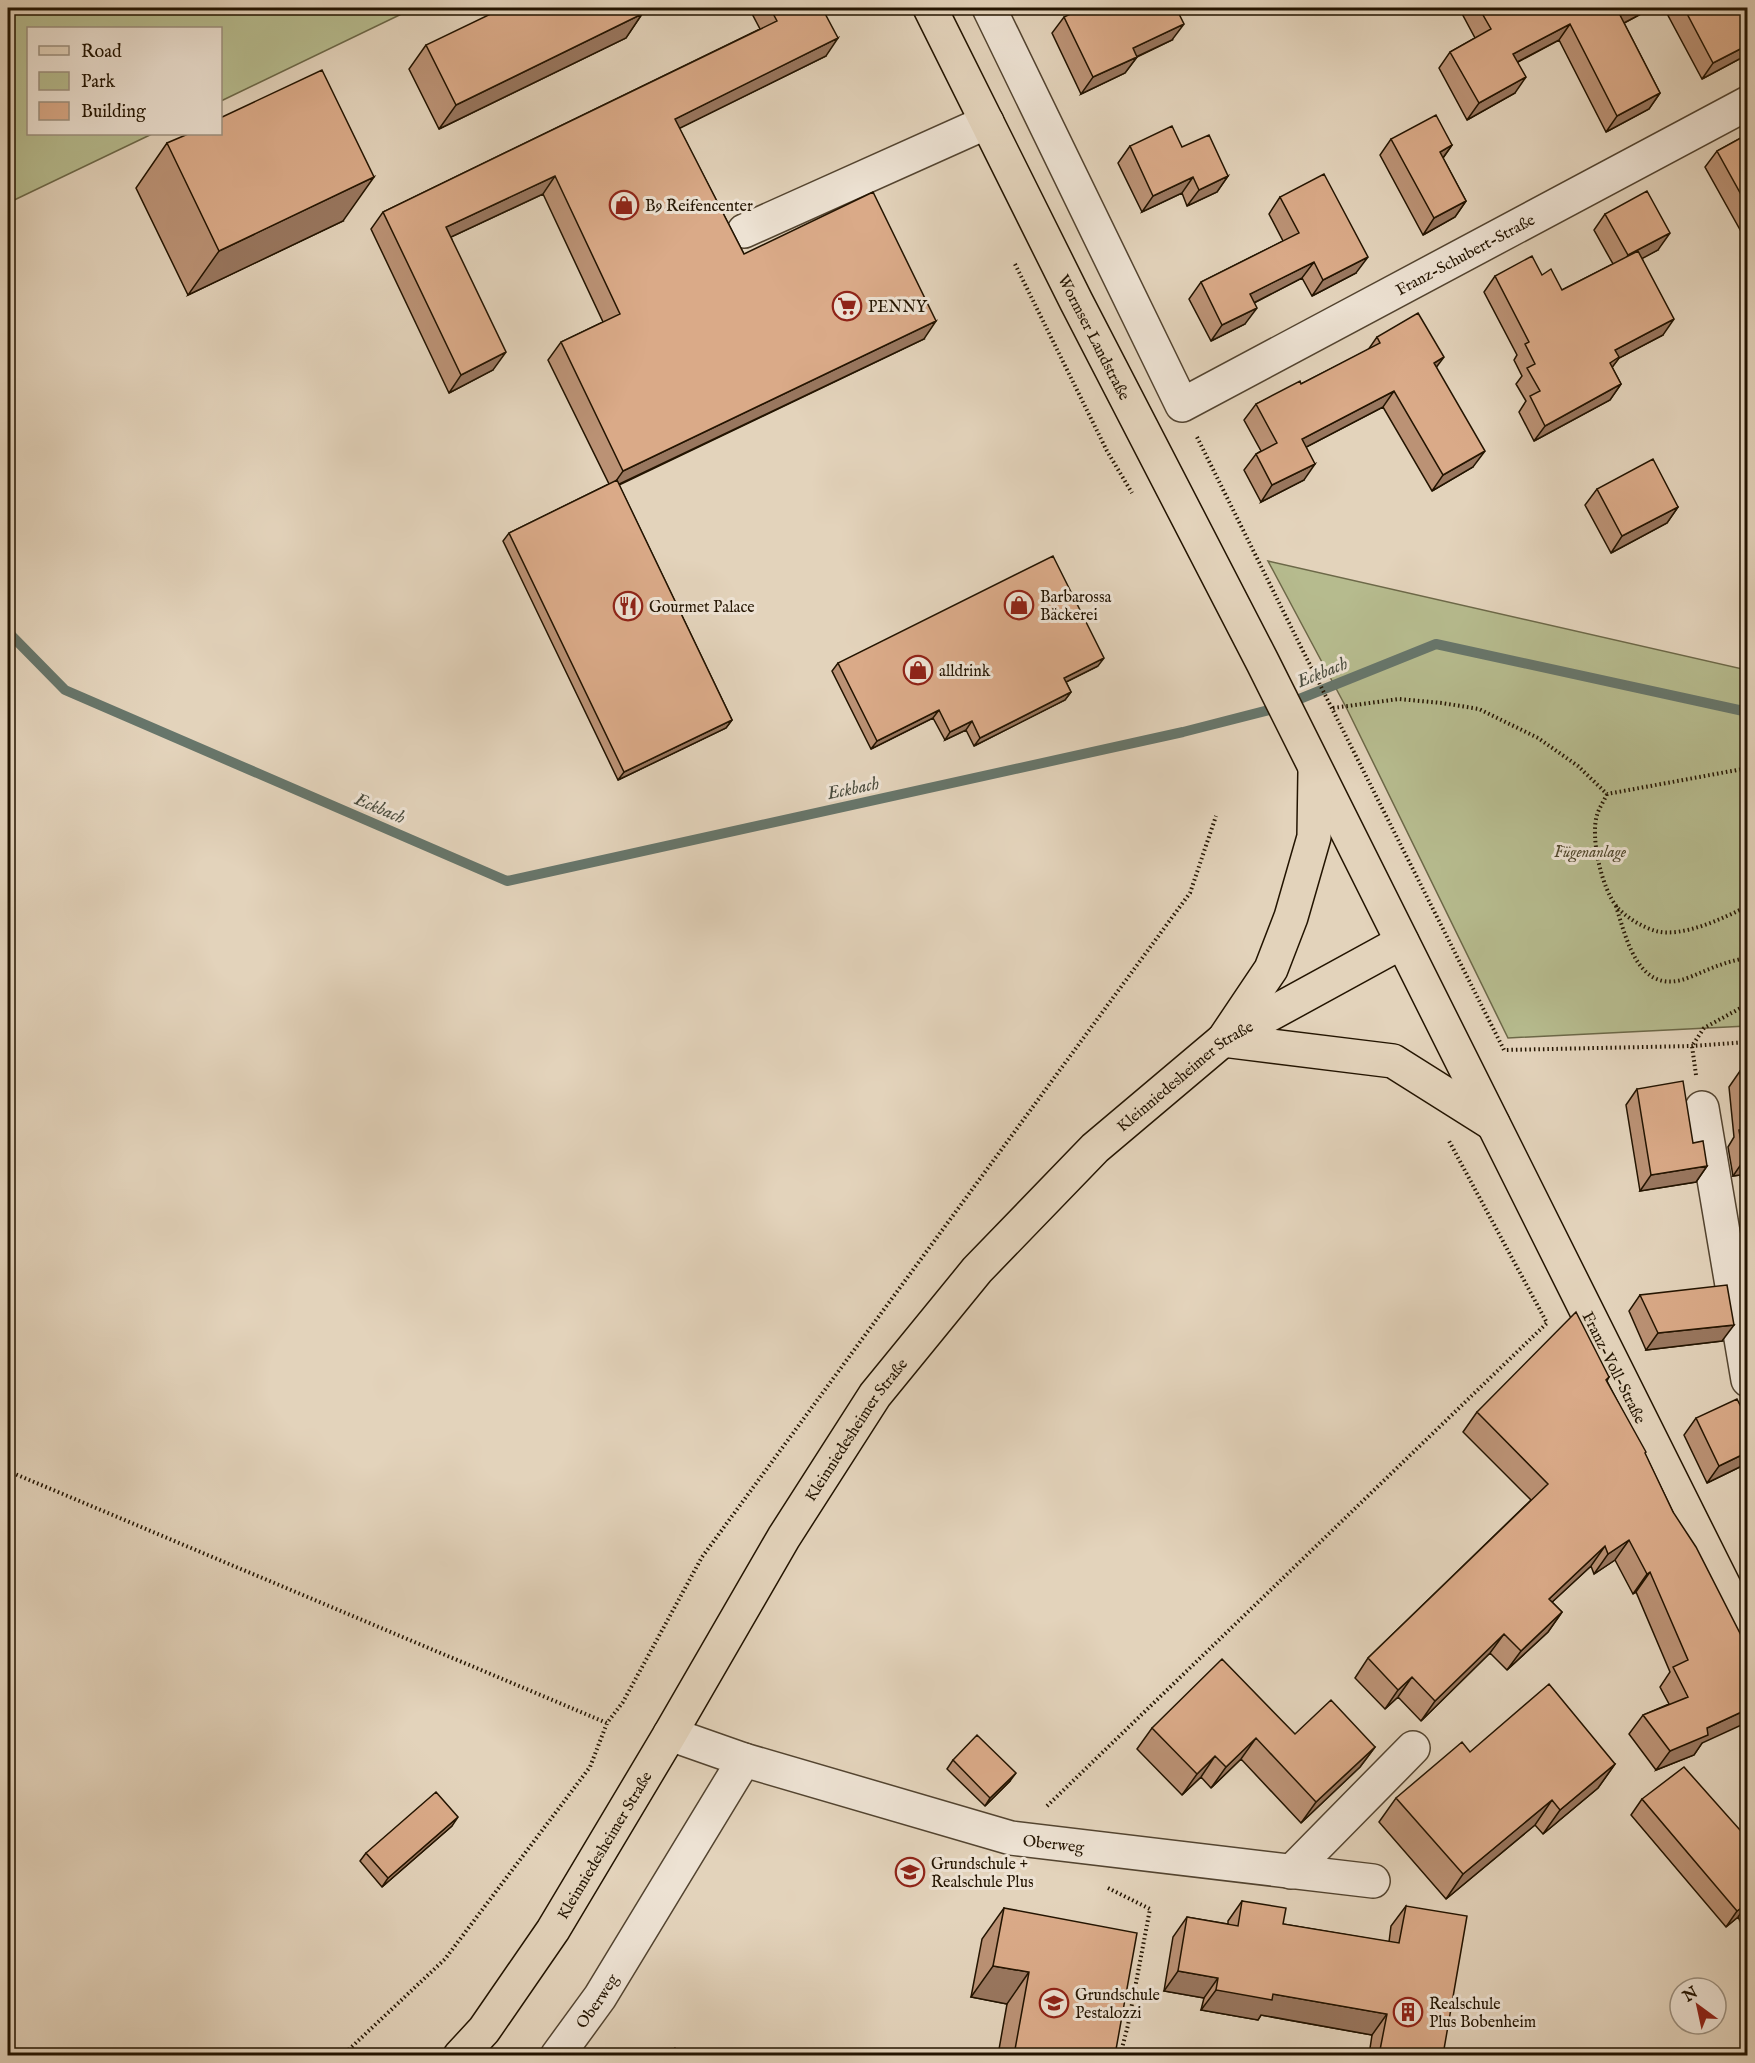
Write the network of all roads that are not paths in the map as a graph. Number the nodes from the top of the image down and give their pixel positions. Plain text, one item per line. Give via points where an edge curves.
1 (930, 8) edge
2 (989, 8) edge
3 (1748, 103) edge
4 (987, 122) junction
5 (744, 231) dead end
6 (1315, 767) junction
7 (1402, 942) junction
8 (1223, 1040) junction
9 (1702, 1108) dead end
10 (1493, 1124) junction
11 (1748, 1380) edge
12 (1744, 1612) edge
13 (670, 1734) junction
14 (1413, 1748) dead end
15 (744, 1760) junction
16 (1291, 1872) junction
17 (1373, 1881) dead end
18 (460, 2055) edge
19 (557, 2055) edge

1 - 4 main road, Wormser Landstraße
2 - 3 street, Franz-Schubert-Straße via 1182,405
4 - 5 street
4 - 6 main road, Wormser Landstraße
6 - 7 main road, Wormser Landstraße
6 - 8 main road via 1314,837 1291,917 1271,969
7 - 8 main road, Kleinniedesheimer Straße
7 - 10 main road, Franz-Voll-Straße
8 - 10 main road via 1393,1061
8 - 13 main road, Kleinniedesheimer Straße via 1087,1156 978,1270 875,1395 784,1537
9 - 11 street
10 - 12 main road, Franz-Voll-Straße
13 - 15 street, Oberweg
13 - 18 main road, Kleinniedesheimer Straße via 553,1930 484,2030
14 - 16 street
15 - 16 street, Oberweg via 1011,1838
15 - 19 street, Oberweg via 600,1997
16 - 17 street, Oberweg

